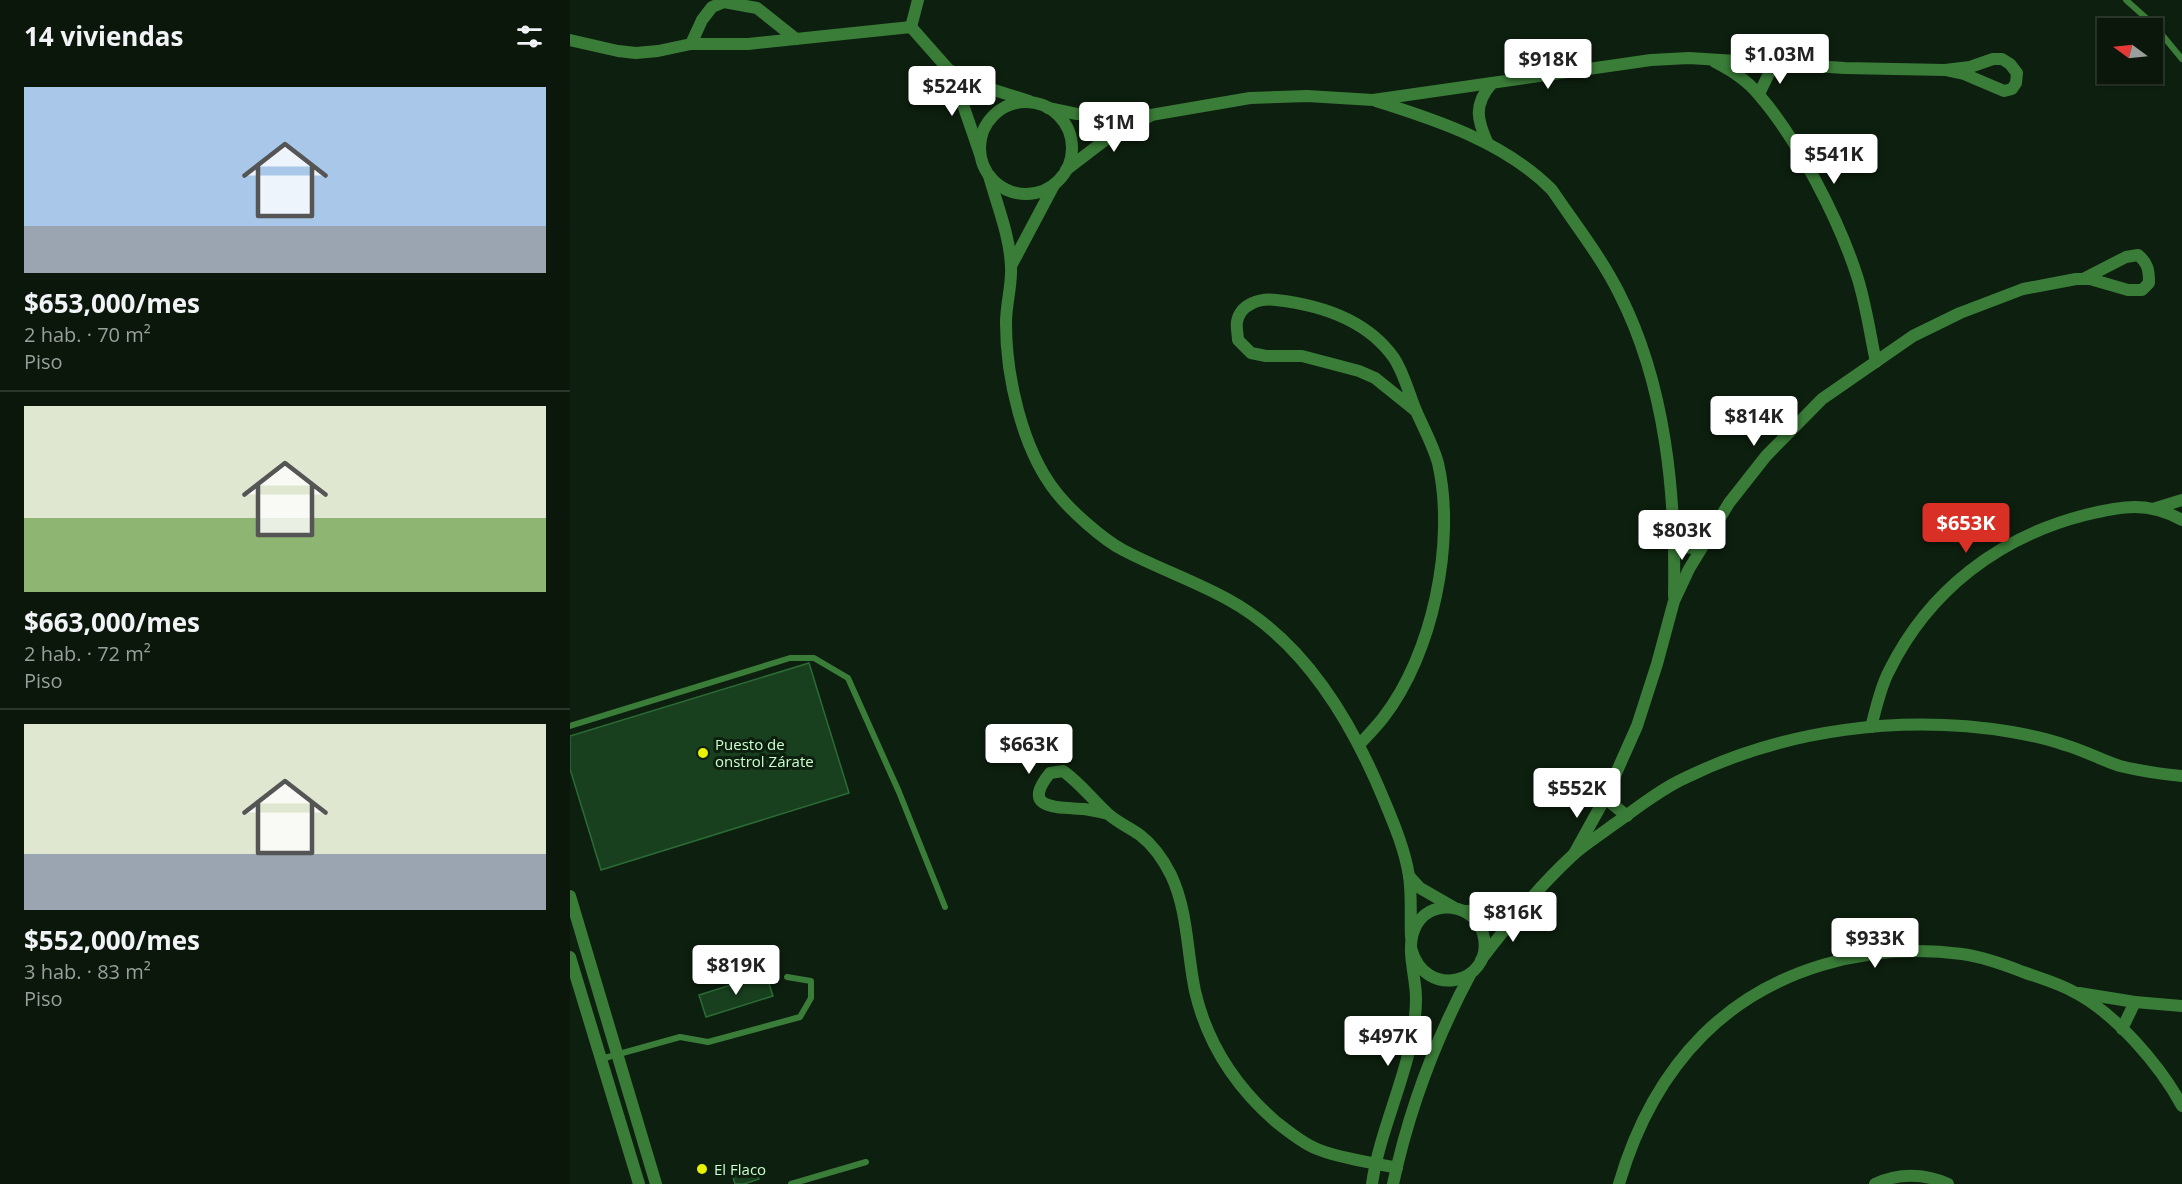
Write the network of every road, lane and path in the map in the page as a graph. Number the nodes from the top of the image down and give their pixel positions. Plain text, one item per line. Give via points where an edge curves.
1 (918, 0) edge
2 (2126, 0) edge
3 (911, 27) junction
4 (796, 39) junction
5 (570, 40) edge
6 (691, 44) junction
7 (2182, 59) edge
8 (1713, 60) junction
9 (1774, 63) junction
10 (949, 70) junction
11 (1946, 70) junction
12 (1492, 83) junction
13 (1759, 94) junction
14 (1373, 100) junction
15 (1035, 103) junction
16 (1048, 108) junction
17 (1151, 115) junction
18 (1488, 144) junction
19 (980, 154) junction
20 (1065, 171) junction
21 (989, 176) junction
22 (1057, 182) junction
23 (1011, 266) junction
24 (2083, 279) junction
25 (1876, 362) junction
26 (1416, 411) junction
27 (2182, 500) edge
28 (2155, 508) junction
29 (2182, 520) edge
30 (1673, 541) junction
31 (1701, 549) junction
32 (1674, 601) junction
33 (570, 726) edge
34 (1871, 727) junction
35 (1359, 745) junction
36 (2182, 776) edge
37 (1605, 798) junction
38 (1108, 814) junction
39 (1627, 816) junction
40 (1574, 854) junction
41 (1409, 876) junction
42 (570, 896) edge
43 (945, 907) dead end
44 (1521, 908) junction
45 (1459, 909) junction
46 (1411, 943) junction
47 (570, 957) edge
48 (1481, 960) junction
49 (1471, 973) junction
50 (787, 976) dead end
51 (2075, 992) junction
52 (2135, 1002) junction
53 (2182, 1006) edge
54 (2122, 1029) junction
55 (617, 1055) junction
56 (601, 1059) junction
57 (2182, 1106) edge
58 (866, 1162) dead end
59 (1375, 1163) junction
60 (1397, 1168) junction
61 (796, 1183) edge
62 (639, 1184) edge
63 (656, 1184) edge
64 (1372, 1184) edge
65 (1393, 1184) edge
66 (1619, 1184) edge
67 (1875, 1184) edge
68 (1948, 1184) edge

1 - 3 street
2 - 7 lane via 2154,25
3 - 4 street
3 - 10 street
4 - 6 street
4 - 6 street via 757,8 724,2 712,7
5 - 6 street via 636,53
8 - 9 street
8 - 12 street via 1651,60
8 - 13 street via 1740,76
9 - 11 street
9 - 13 street
10 - 15 street
10 - 19 street
11 - 11 street via 2004,91 2012,89 2017,73 2002,59
12 - 14 street
12 - 18 street via 1483,93 1478,112 1480,129
13 - 25 street via 1792,141 1827,203 1857,277
14 - 17 street via 1250,98
14 - 18 street via 1418,114
15 - 16 street
15 - 19 street via 1006,106 994,114 980,140
16 - 17 street via 1077,114
16 - 20 street via 1069,135 1070,157
17 - 20 street via 1113,134
18 - 30 street via 1538,176 1552,190 1619,292 1642,343 1661,419
19 - 21 street
20 - 22 street
21 - 22 street via 1020,194 1033,194
21 - 23 street
22 - 23 street
23 - 35 street via 1006,322 1012,380 1030,443 1056,492 1076,514 1120,549 1246,610 1322,684
24 - 24 street via 2142,290 2149,283 2149,268 2138,255
24 - 25 street via 2023,290 1960,313 1913,336
25 - 31 street via 1822,399 1766,456 1729,503
26 - 26 street via 1394,359 1374,336 1337,313 1267,299 1249,304 1237,321 1238,340 1251,353 1302,356 1359,371 1375,378
26 - 35 street via 1437,460 1443,492 1440,573 1434,606 1413,666 1384,717
27 - 28 street
28 - 29 street
28 - 34 street via 2124,508 2064,520 1996,550 1965,573 1937,600 1910,635 1888,672
30 - 31 street
30 - 32 street
31 - 32 street
32 - 37 street via 1658,664
33 - 43 lane via 790,658 814,658 848,678
34 - 36 street via 1921,725 2012,732 2065,745 2118,765
34 - 39 street via 1795,739 1734,758 1684,778
35 - 41 street via 1393,822
37 - 39 street
37 - 40 street
38 - 38 street via 1064,771 1050,773 1042,782 1039,795 1049,807
38 - 59 street via 1142,836 1172,877 1207,1029 1239,1084 1288,1132 1315,1148
39 - 40 street
40 - 44 street
41 - 45 street via 1420,888
41 - 46 street
42 - 55 street
44 - 45 street
44 - 48 street
45 - 46 street via 1431,910 1415,926
45 - 48 street via 1474,917 1481,927
46 - 49 street via 1414,959 1428,976 1450,981
46 - 59 street via 1416,999 1412,1030
47 - 56 street
48 - 49 street
49 - 60 street via 1425,1070
50 - 55 lane via 811,981 811,998 800,1017 708,1042 680,1037
51 - 52 street
51 - 54 street
51 - 66 street via 1994,961 1963,954 1887,952 1805,970 1756,993 1724,1016 1683,1057 1645,1116 1628,1151
52 - 53 street
52 - 54 street
54 - 57 street via 2151,1059
55 - 56 lane
55 - 63 street
56 - 62 street
58 - 61 lane
59 - 60 street
59 - 64 street
60 - 65 street
67 - 68 street via 1911,1175

